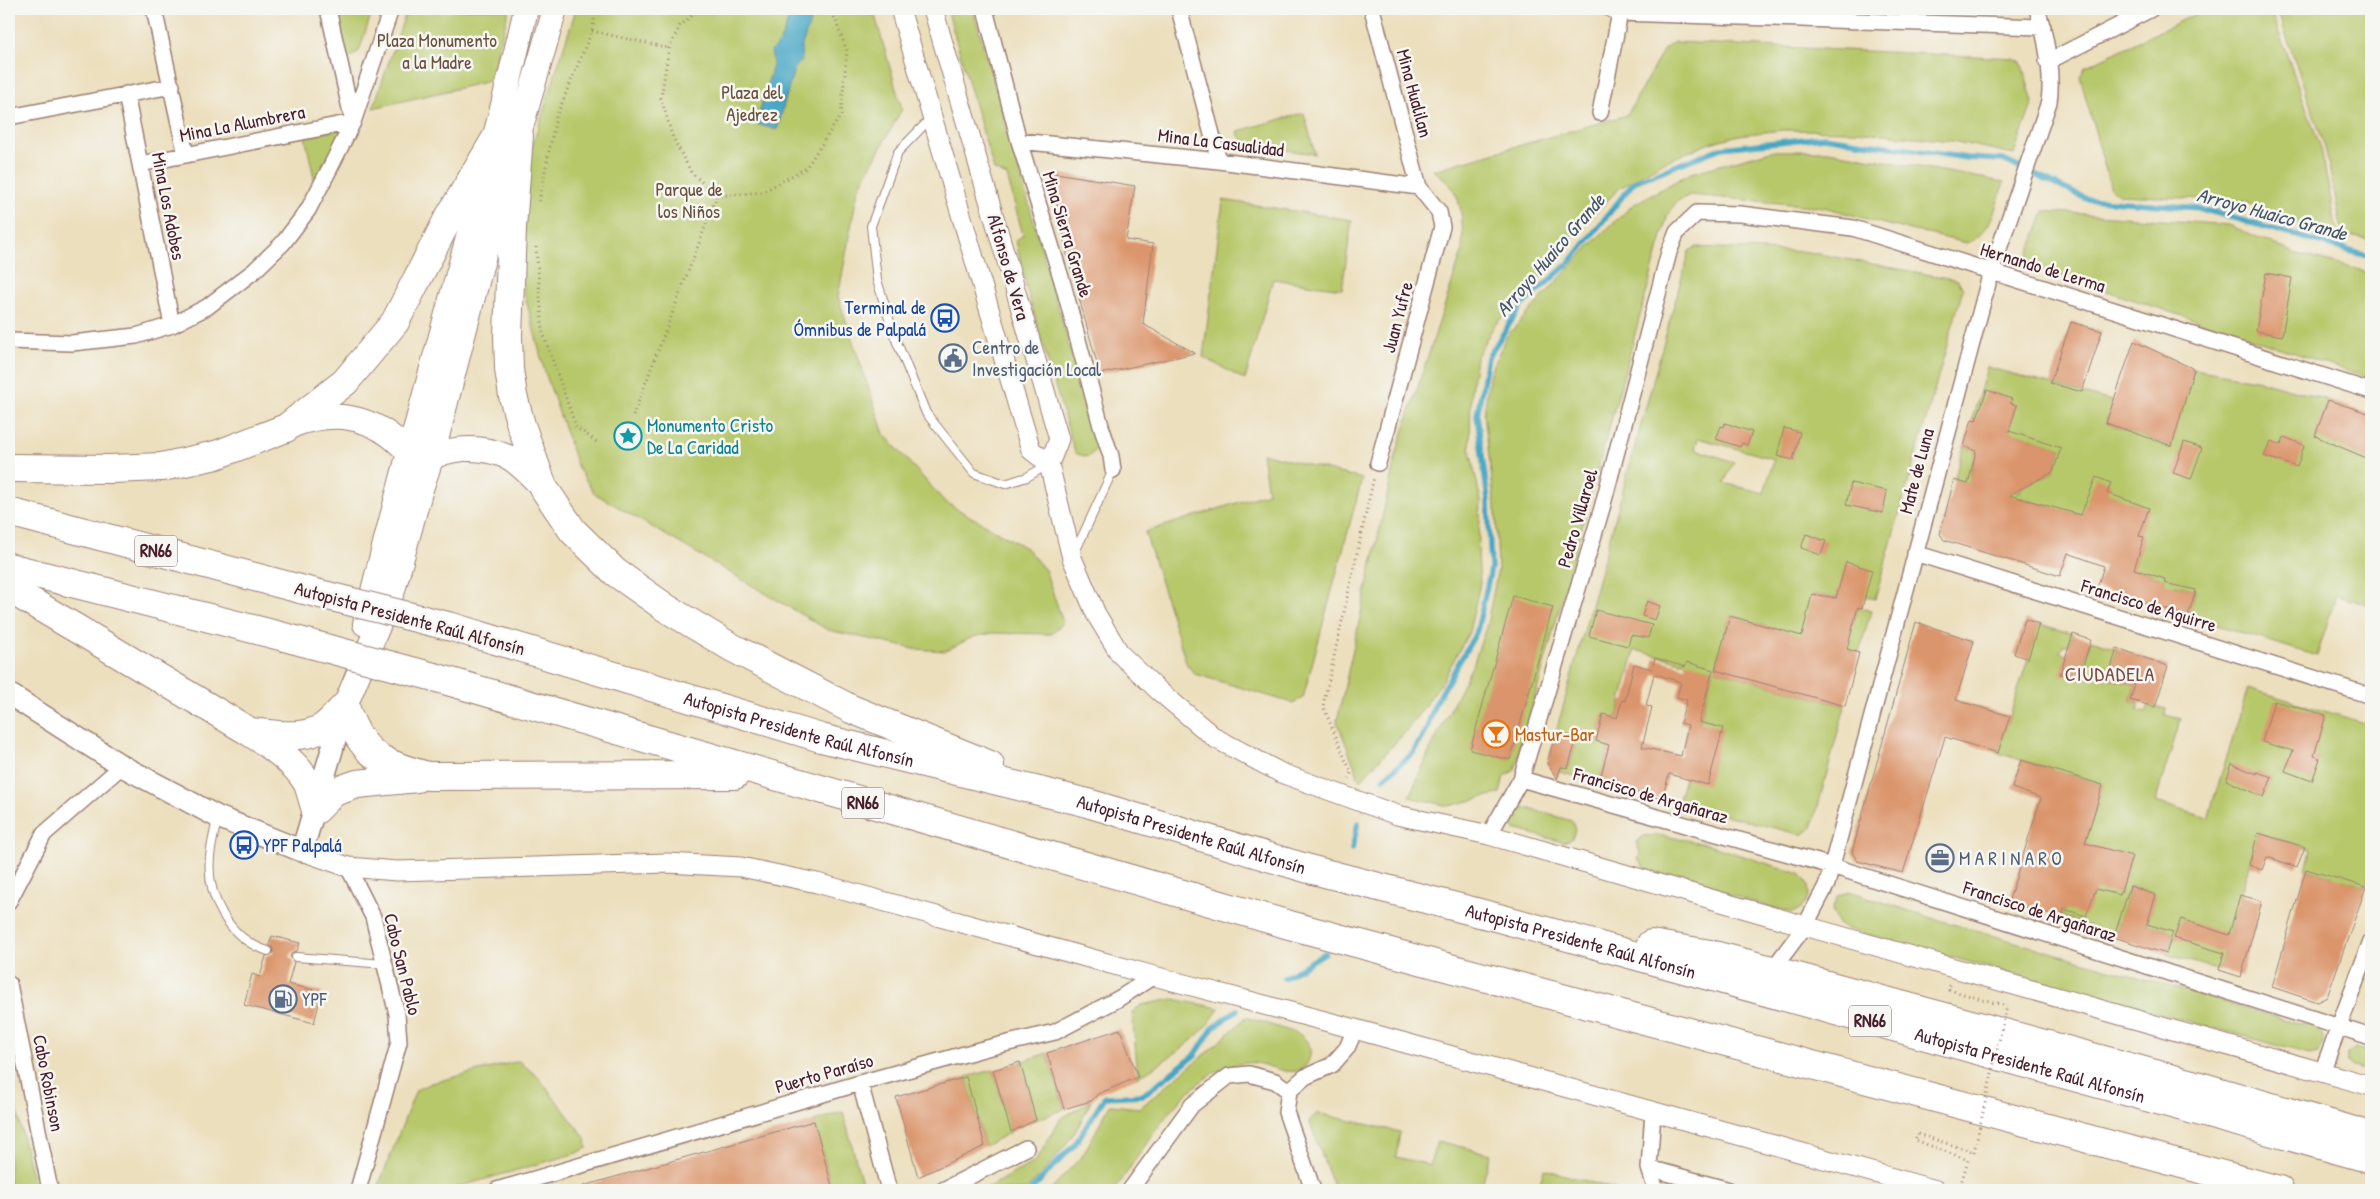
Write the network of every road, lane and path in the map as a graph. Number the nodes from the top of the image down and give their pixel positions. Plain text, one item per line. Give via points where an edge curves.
1 (154, 9) edge
2 (328, 9) edge
3 (391, 9) edge
4 (526, 9) edge
5 (555, 9) edge
6 (596, 9) edge
7 (699, 9) edge
8 (831, 9) edge
9 (900, 9) edge
10 (933, 9) edge
11 (985, 9) edge
12 (1180, 9) edge
13 (1372, 9) edge
14 (2038, 9) edge
15 (2151, 9) edge
16 (1615, 11) edge
17 (2043, 27) junction
18 (592, 31) junction
19 (669, 48) junction
20 (2047, 62) junction
21 (172, 86) junction
22 (126, 94) junction
23 (1600, 113) dead end
24 (9, 117) edge
25 (933, 117) junction
26 (353, 122) junction
27 (507, 138) junction
28 (1019, 141) junction
29 (186, 155) junction
30 (1219, 161) junction
31 (140, 164) junction
32 (1419, 187) junction
33 (716, 196) junction
34 (537, 207) dead end
35 (1697, 213) joint
36 (535, 245) dead end
37 (1991, 272) junction
38 (172, 325) junction
39 (9, 341) edge
40 (2371, 390) edge
41 (633, 416) dead end
42 (286, 428) junction
43 (597, 442) dead end
44 (419, 459) junction
45 (1378, 463) joint
46 (1049, 464) junction
47 (9, 468) edge
48 (1113, 470) joint
49 (543, 487) junction
50 (9, 512) edge
51 (1915, 553) junction
52 (1072, 558) junction
53 (9, 567) edge
54 (9, 591) edge
55 (9, 694) edge
56 (2371, 696) edge
57 (345, 706) junction
58 (250, 732) junction
59 (122, 766) junction
60 (764, 774) junction
61 (428, 776) junction
62 (1521, 779) junction
63 (1342, 796) junction
64 (1084, 802) junction
65 (316, 810) junction
66 (218, 817) junction
67 (1489, 835) junction
68 (302, 851) junction
69 (1832, 866) junction
70 (348, 867) junction
71 (9, 901) edge
72 (1499, 918) junction
73 (1805, 926) junction
74 (2371, 941) edge
75 (268, 951) dead end
76 (296, 957) dead end
77 (384, 964) junction
78 (1772, 970) junction
79 (1154, 976) junction
80 (9, 984) edge
81 (2007, 1006) dead end
82 (1355, 1028) junction
83 (2338, 1028) junction
84 (2371, 1037) edge
85 (2322, 1072) junction
86 (860, 1084) junction
87 (2371, 1086) edge
88 (1289, 1091) junction
89 (1653, 1112) junction
90 (2371, 1136) edge
91 (1026, 1148) dead end
92 (2371, 1159) edge
93 (1649, 1168) junction
94 (50, 1190) edge
95 (358, 1190) edge
96 (496, 1190) edge
97 (889, 1190) edge
98 (943, 1190) edge
99 (1130, 1190) edge
100 (1313, 1190) edge
101 (1656, 1190) edge
102 (1729, 1190) edge
103 (1936, 1190) edge
104 (1959, 1190) edge
105 (2279, 1190) edge

1 - 21 street, Mina Los Adobes
2 - 26 street
3 - 26 street
4 - 27 main road
5 - 27 main road
6 - 18 path
7 - 19 path via 680,26
8 - 33 path via 847,51 841,115 806,168 763,192
9 - 25 street, Alfonso de Vera
10 - 46 street, Alfonso de Vera via 1059,439
11 - 28 street, Mina Sierra Grande
12 - 30 street
13 - 32 street, Mina Hualilan
14 - 17 street
15 - 20 street
16 - 17 street
16 - 23 street
17 - 20 street
18 - 19 path
18 - 34 path via 556,117
19 - 33 path via 661,98 673,138 690,172
20 - 37 street, Mate de Luna via 2050,96
21 - 22 street
21 - 29 street, Mina Los Adobes
22 - 24 street
22 - 31 street, Mina Los Adobes
25 - 46 street, Alfonso de Vera via 1032,450
25 - 46 lane via 898,152 871,226 877,280 894,335 926,413 974,473 1005,484 1027,477
26 - 29 street, Mina La Alumbrera
26 - 38 street via 308,210 283,243 254,271 207,307
27 - 42 highway via 447,221 395,322 345,382
27 - 44 main road via 481,266
27 - 49 highway via 512,228 509,369 521,425
28 - 30 street, Mina La Casualidad
28 - 48 street, Mina Sierra Grande via 1063,284
29 - 31 street, Mina La Alumbrera
30 - 32 street, Mina La Casualidad
31 - 38 street, Mina Los Adobes
32 - 45 street, Juan Yufre via 1439,212 1442,227
33 - 41 path
35 - 37 street, Hernando de Lerma via 1740,214 1853,228
35 - 62 street, Pedro Villaroel via 1677,232 1669,252 1602,508
36 - 43 path via 543,333 576,428
37 - 40 street, Hernando de Lerma
37 - 51 street, Mate de Luna
38 - 39 street via 136,336 72,343
42 - 44 main road via 323,416 346,416 370,423
42 - 47 highway via 216,455 162,467
44 - 49 main road via 463,449 487,451 509,458
44 - 57 main road via 410,490 386,534
45 - 63 path via 1323,706 1351,774
46 - 52 street
48 - 52 lane
49 - 64 highway via 573,531 615,572 707,632 851,709
50 - 64 highway, Autopista Presidente Raúl Alfonsín / RN66, bridge via 452,627 821,738
51 - 56 street, Francisco de Aguirre
51 - 69 street, Mate de Luna
52 - 63 street via 1096,614 1120,654 1159,691 1215,738 1281,773
53 - 60 highway, RN66, bridge via 434,677
54 - 58 highway
55 - 59 main road
57 - 58 highway via 324,727 306,734
57 - 61 highway via 351,724 368,752 399,769
57 - 65 main road
58 - 65 highway via 295,768 308,784
59 - 66 main road
59 - 71 street via 44,834
60 - 61 highway
60 - 105 highway, RN66 via 1293,926
61 - 65 highway via 357,784 334,792
62 - 67 street, Pedro Villaroel
62 - 69 street, Francisco de Argañaraz
63 - 67 street via 1397,815
64 - 72 highway, Autopista Presidente Raúl Alfonsín / RN66 via 1309,869
65 - 68 main road
66 - 68 main road
66 - 75 lane via 210,858 212,887 220,911 243,940
67 - 73 street
68 - 70 street
69 - 73 street, Mate de Luna via 1827,884
69 - 83 street, Francisco de Argañaraz
70 - 77 street, Cabo San Pablo via 373,917
70 - 79 street via 397,871 667,863 742,867 817,883
72 - 78 highway via 1710,954
72 - 92 highway, Autopista Presidente Raúl Alfonsín / RN66
73 - 78 street, Mate de Luna
73 - 85 street
74 - 83 street
76 - 77 lane
77 - 95 street, Cabo San Pablo via 397,1014 399,1042
78 - 90 highway
79 - 82 street
79 - 86 street, Puerto Paraíso via 1056,1032
80 - 94 street, Cabo Robinson
81 - 104 path, bridge via 1974,1152 1917,1134 1915,1140 1968,1160
82 - 88 street via 1347,1048 1332,1065 1305,1077
82 - 89 street
83 - 84 street, Francisco de Argañaraz
83 - 85 street
85 - 87 street
86 - 96 street, Puerto Paraíso
86 - 97 street
88 - 99 street via 1275,1081 1250,1074 1228,1076 1192,1105
88 - 100 street via 1286,1112
89 - 93 street
89 - 103 street
91 - 98 street
93 - 101 street
93 - 102 street

